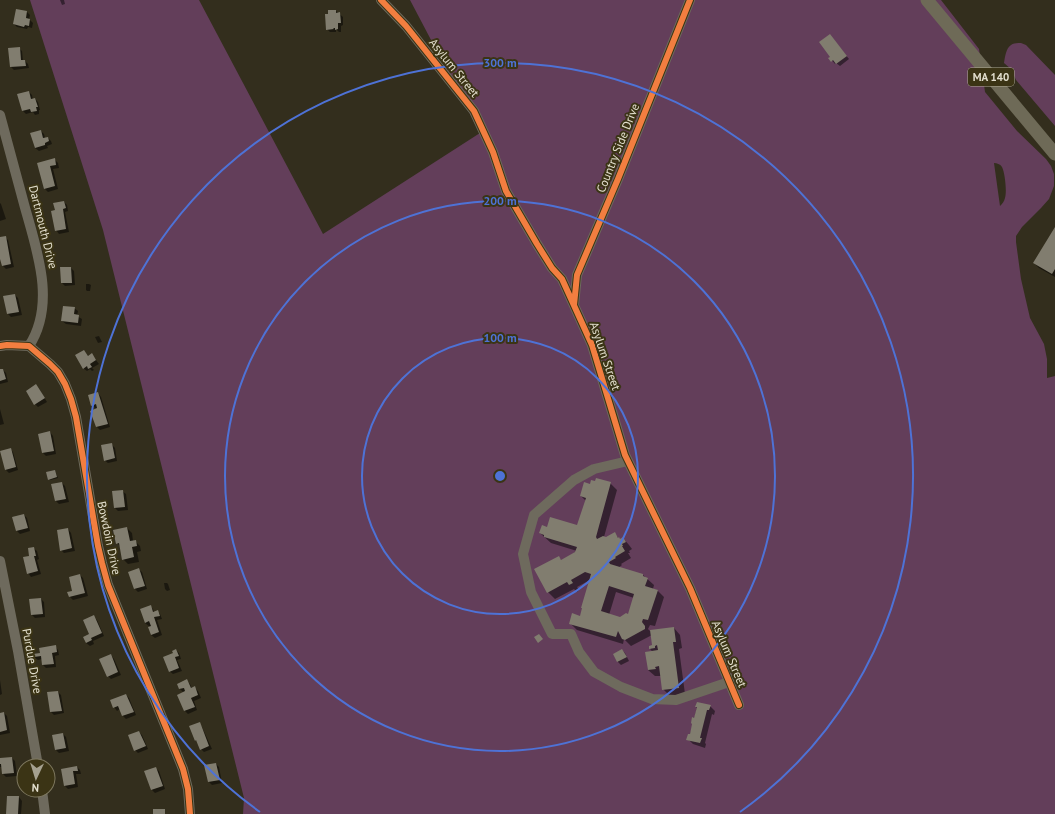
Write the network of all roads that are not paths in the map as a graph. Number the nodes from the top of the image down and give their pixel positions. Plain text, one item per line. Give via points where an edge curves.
1 (381, 0) edge
2 (690, 0) edge
3 (927, 0) edge
4 (0, 115) edge
5 (1055, 154) edge
6 (577, 275) junction
7 (562, 279) junction
8 (574, 305) junction
9 (0, 346) edge
10 (29, 346) junction
11 (628, 461) junction
12 (0, 561) edge
13 (729, 682) junction
14 (739, 705) dead end
15 (37, 758) edge
16 (43, 798) edge
17 (45, 814) edge
18 (190, 814) edge

1 - 7 street, Asylum Street via 406,26 474,111 493,152 506,191 552,268
2 - 6 street, Country Side Drive
3 - 5 main road, MA 140
4 - 10 street, Dartmouth Drive via 42,279 40,318
6 - 7 street via 572,279
6 - 8 street, Country Side Drive
7 - 8 street, Asylum Street
8 - 11 street, Asylum Street via 592,345
9 - 10 street
10 - 18 street, Bowdoin Drive via 58,372 65,384 77,426 104,570 180,762 188,789
11 - 13 street, Asylum Street via 690,588
11 - 13 street via 594,469 574,480 534,515 522,554 531,592 552,634 571,634 579,652 594,672 622,687 652,699 676,700
12 - 15 street, Purdue Drive
13 - 14 street, Asylum Street
16 - 17 street

